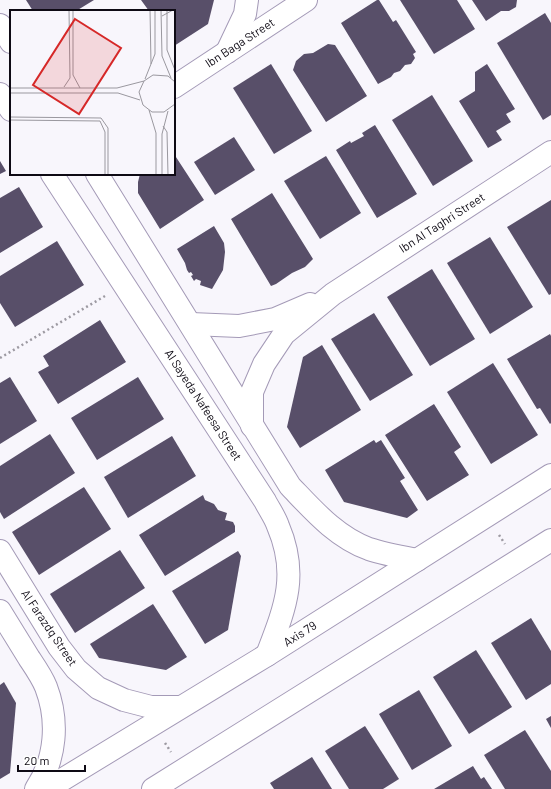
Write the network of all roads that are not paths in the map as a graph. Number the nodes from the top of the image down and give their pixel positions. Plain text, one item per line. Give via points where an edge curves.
1 (247, 0) edge
2 (306, 0) edge
3 (0, 25) edge
4 (10, 40) edge
5 (227, 52) junction
6 (175, 86) edge
7 (0, 94) edge
8 (10, 109) edge
9 (551, 152) edge
10 (53, 175) edge
11 (98, 175) edge
12 (334, 294) junction
13 (191, 324) junction
14 (252, 426) junction
15 (551, 475) edge
16 (290, 486) junction
17 (265, 501) junction
18 (551, 540) edge
19 (0, 551) edge
20 (417, 560) junction
21 (0, 611) edge
22 (267, 655) junction
23 (179, 707) junction
24 (36, 789) edge
25 (47, 789) edge
26 (153, 789) edge

1 - 5 street via 244,14
2 - 5 street, Ibn Baga Street
3 - 4 street
5 - 6 street, Ibn Baga Street
7 - 8 street
9 - 12 street, Ibn Al Taghri Street
10 - 17 street, Al Sayeda Nafeesa Street
11 - 13 street
12 - 13 street, Ibn Al Taghri Street via 275,319 239,326
12 - 14 street, Ibn Al Taghri Street via 284,334 264,364 252,392
13 - 14 street
14 - 16 street
15 - 20 street, Axis 79
16 - 17 street
16 - 20 street via 340,534 368,549
17 - 22 street, Al Sayeda Nafeesa Street via 278,526 287,553 288,572 288,590 282,616
18 - 26 street
19 - 23 street, Al Farazdq Street via 59,647 76,669 98,688 124,700 151,707
20 - 22 street, Axis 79
21 - 24 street via 46,686 53,709 54,734 50,758
22 - 23 street, Axis 79
23 - 25 street, Axis 79

